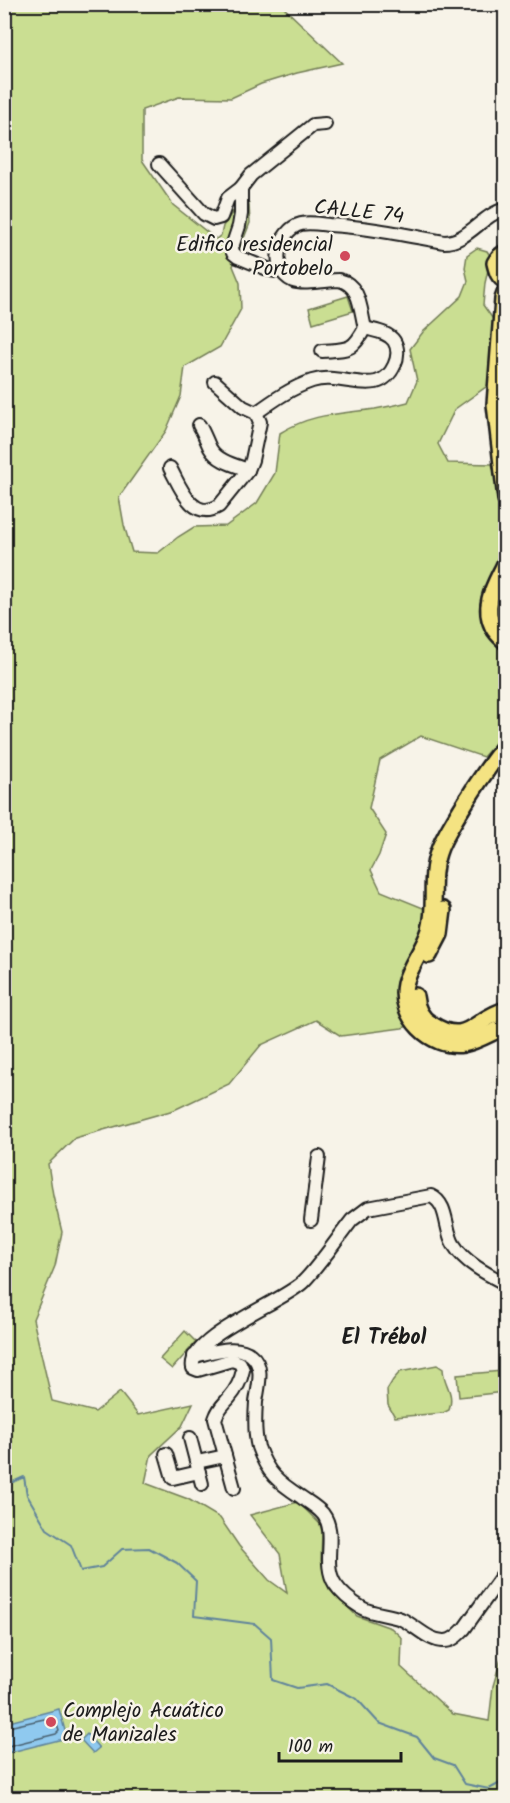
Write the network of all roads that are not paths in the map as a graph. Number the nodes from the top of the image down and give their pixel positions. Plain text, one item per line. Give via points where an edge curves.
1 (325, 124) dead end
2 (159, 164) dead end
3 (241, 188) junction
4 (506, 210) edge
5 (506, 252) edge
6 (279, 269) junction
7 (506, 281) edge
8 (506, 291) edge
9 (365, 328) junction
10 (322, 351) dead end
11 (215, 382) dead end
12 (506, 400) edge
13 (256, 413) junction
14 (506, 423) edge
15 (199, 425) dead end
16 (170, 468) dead end
17 (248, 470) junction
18 (506, 499) edge
19 (506, 562) edge
20 (506, 580) edge
21 (506, 628) edge
22 (506, 642) edge
23 (506, 744) edge
24 (506, 760) edge
25 (506, 1010) edge
26 (506, 1026) edge
27 (319, 1157) dead end
28 (311, 1220) dead end
29 (506, 1284) edge
30 (193, 1362) junction
31 (190, 1438) dead end
32 (166, 1454) dead end
33 (225, 1456) junction
34 (200, 1473) junction
35 (234, 1488) dead end
36 (506, 1570) edge

1 - 3 street via 313,125 251,175
2 - 3 street via 204,214 214,219 221,217 228,198
3 - 6 street via 241,214 233,253 270,270
4 - 6 street, CALLE 74 via 495,213 453,242 349,226 296,226 283,239
5 - 7 main road via 495,263
6 - 9 street via 296,283 346,281 357,294
8 - 18 main road via 495,404
9 - 10 street via 354,346
9 - 13 street via 386,334 394,341 397,360 386,378 377,382 315,380 278,397
11 - 13 street via 243,407
12 - 14 main road
13 - 17 street via 260,422
15 - 17 street via 219,458
16 - 17 street via 188,501 206,511 219,506
19 - 22 main road via 489,600 493,628
20 - 21 main road via 497,602
23 - 26 main road via 477,782 438,853 433,919 405,986 408,1014 437,1040 461,1044
24 - 25 main road via 481,795 446,858 440,934 414,988 418,1010 426,1021 453,1034 467,1032
27 - 28 street
29 - 30 street via 477,1268 454,1245 437,1199 431,1196 368,1208 310,1267 303,1282 216,1335 203,1345
30 - 33 street via 198,1370 232,1360 240,1363 243,1370 215,1419
30 - 36 street via 227,1350 244,1350 253,1356 260,1384 256,1439 264,1464 286,1487 321,1511 328,1522 334,1582 364,1609 402,1620 430,1637 446,1641 464,1629
31 - 34 street
32 - 34 street via 173,1478
33 - 34 street
33 - 35 street

